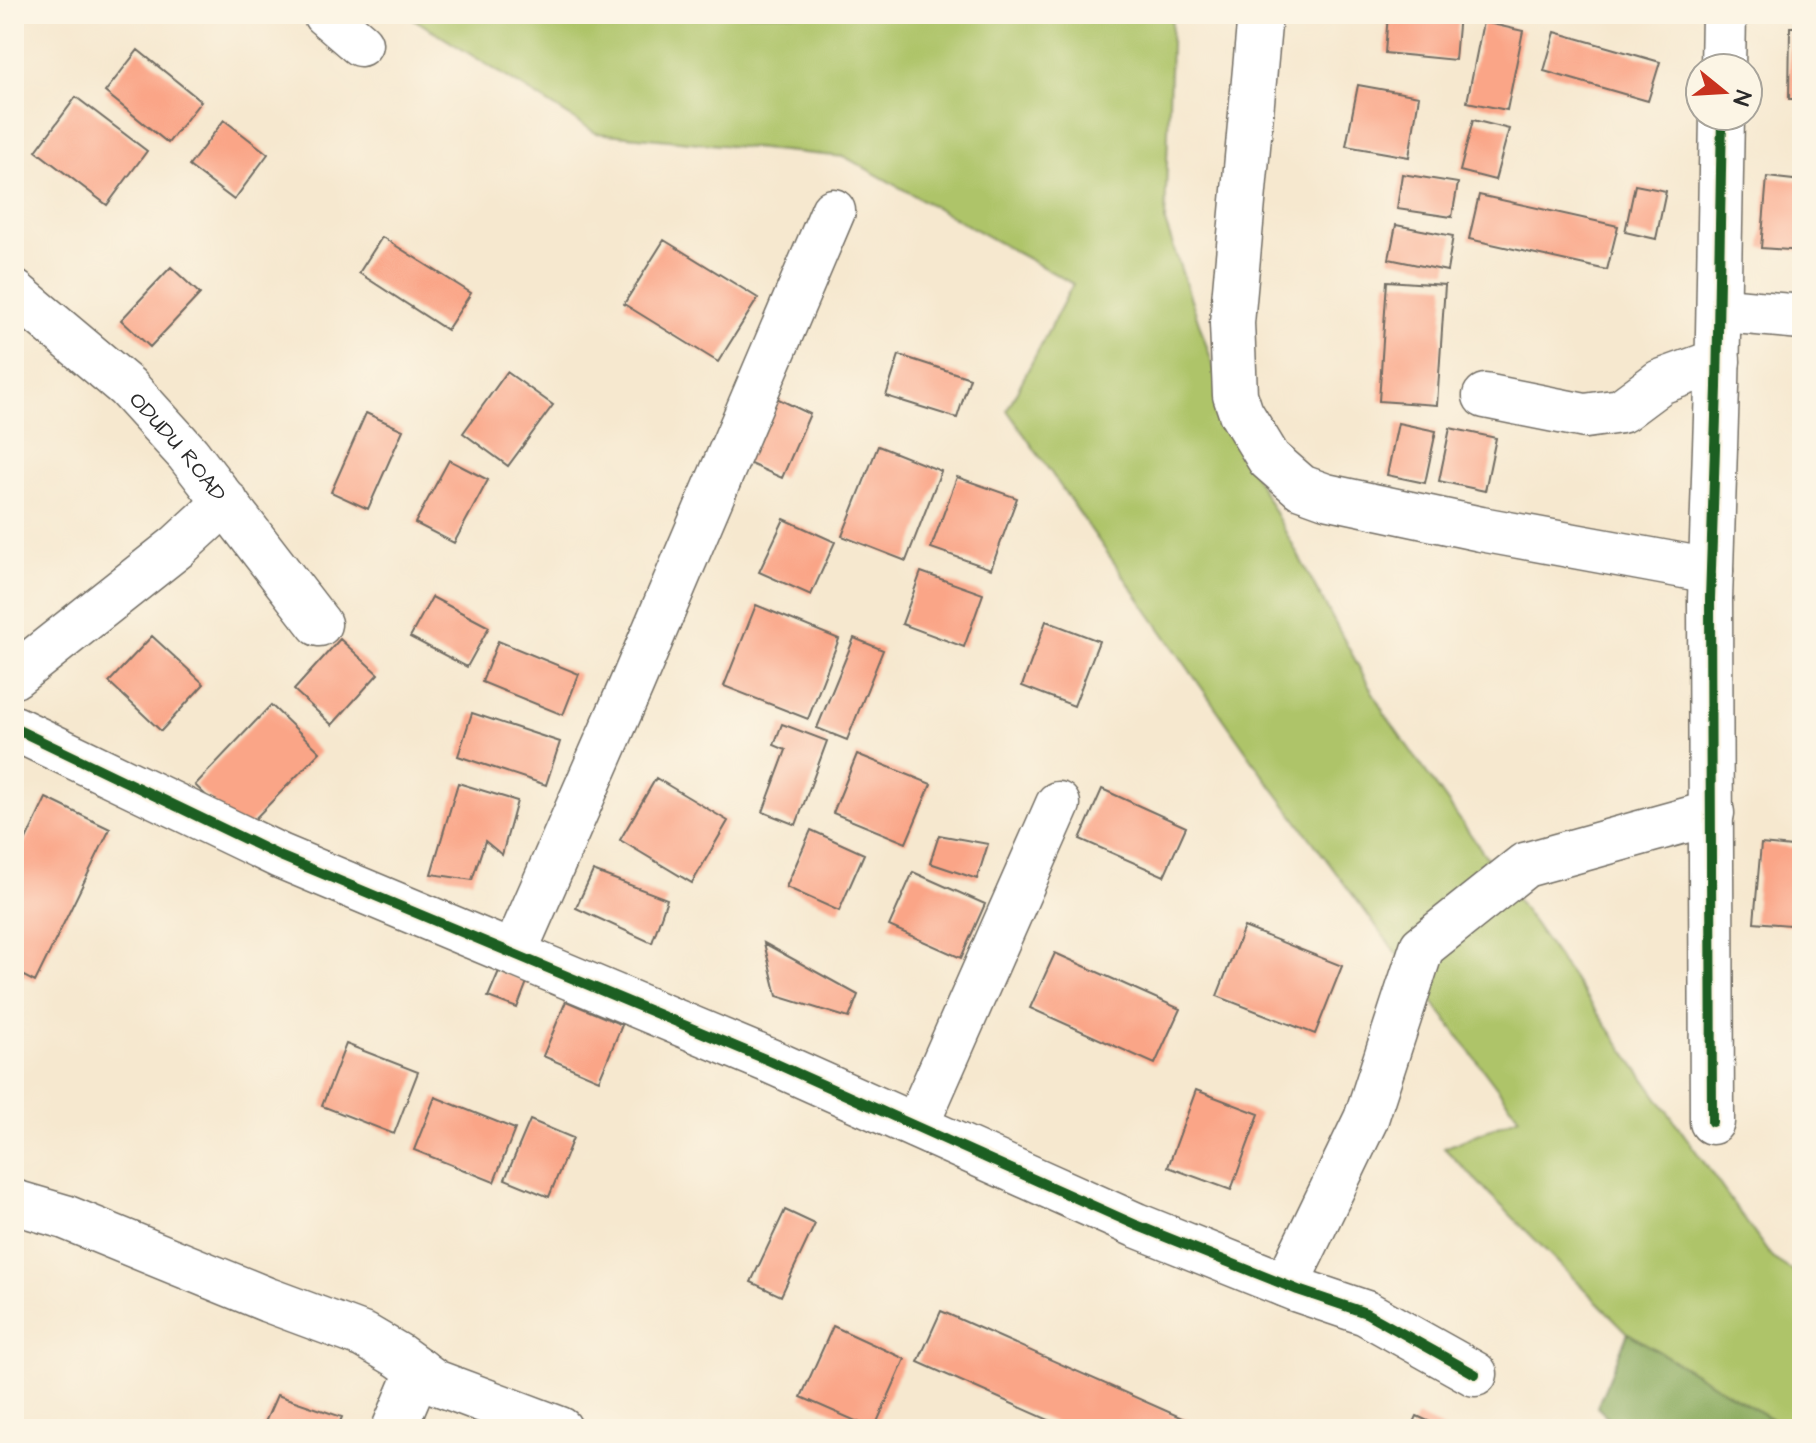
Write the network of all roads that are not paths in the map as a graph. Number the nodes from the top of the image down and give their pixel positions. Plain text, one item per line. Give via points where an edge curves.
1 (325, 14) edge
2 (1260, 14) edge
3 (1724, 14) edge
4 (360, 44) dead end
5 (1723, 52) edge
6 (1722, 132) edge
7 (833, 211) dead end
8 (14, 292) edge
9 (1719, 307) junction
10 (1802, 317) edge
11 (1718, 361) junction
12 (1485, 396) dead end
13 (226, 502) junction
14 (1711, 571) junction
15 (319, 624) dead end
16 (14, 676) edge
17 (14, 728) edge
18 (1058, 804) dead end
19 (1712, 813) junction
20 (514, 953) junction
21 (1712, 1122) dead end
22 (916, 1126) junction
23 (14, 1202) edge
24 (1286, 1285) junction
25 (419, 1370) junction
26 (1475, 1374) dead end
27 (394, 1429) edge
28 (560, 1429) edge

1 - 4 street
2 - 14 street via 1232,323 1235,395 1269,459 1301,487 1326,496
3 - 5 street
6 - 9 street
7 - 20 street
8 - 13 street, ODUDU ROAD via 127,387
9 - 10 street
9 - 11 street
11 - 12 street via 1660,382 1621,411 1585,416
11 - 14 street
13 - 15 street, ODUDU ROAD
13 - 16 street
14 - 19 street
17 - 20 street via 280,856
18 - 22 street
19 - 21 street
19 - 24 street via 1525,865 1422,947 1366,1119
20 - 22 street
22 - 24 street via 1136,1225
23 - 25 street via 65,1217 365,1336
24 - 26 street via 1366,1313
25 - 27 street
25 - 28 street via 435,1382

